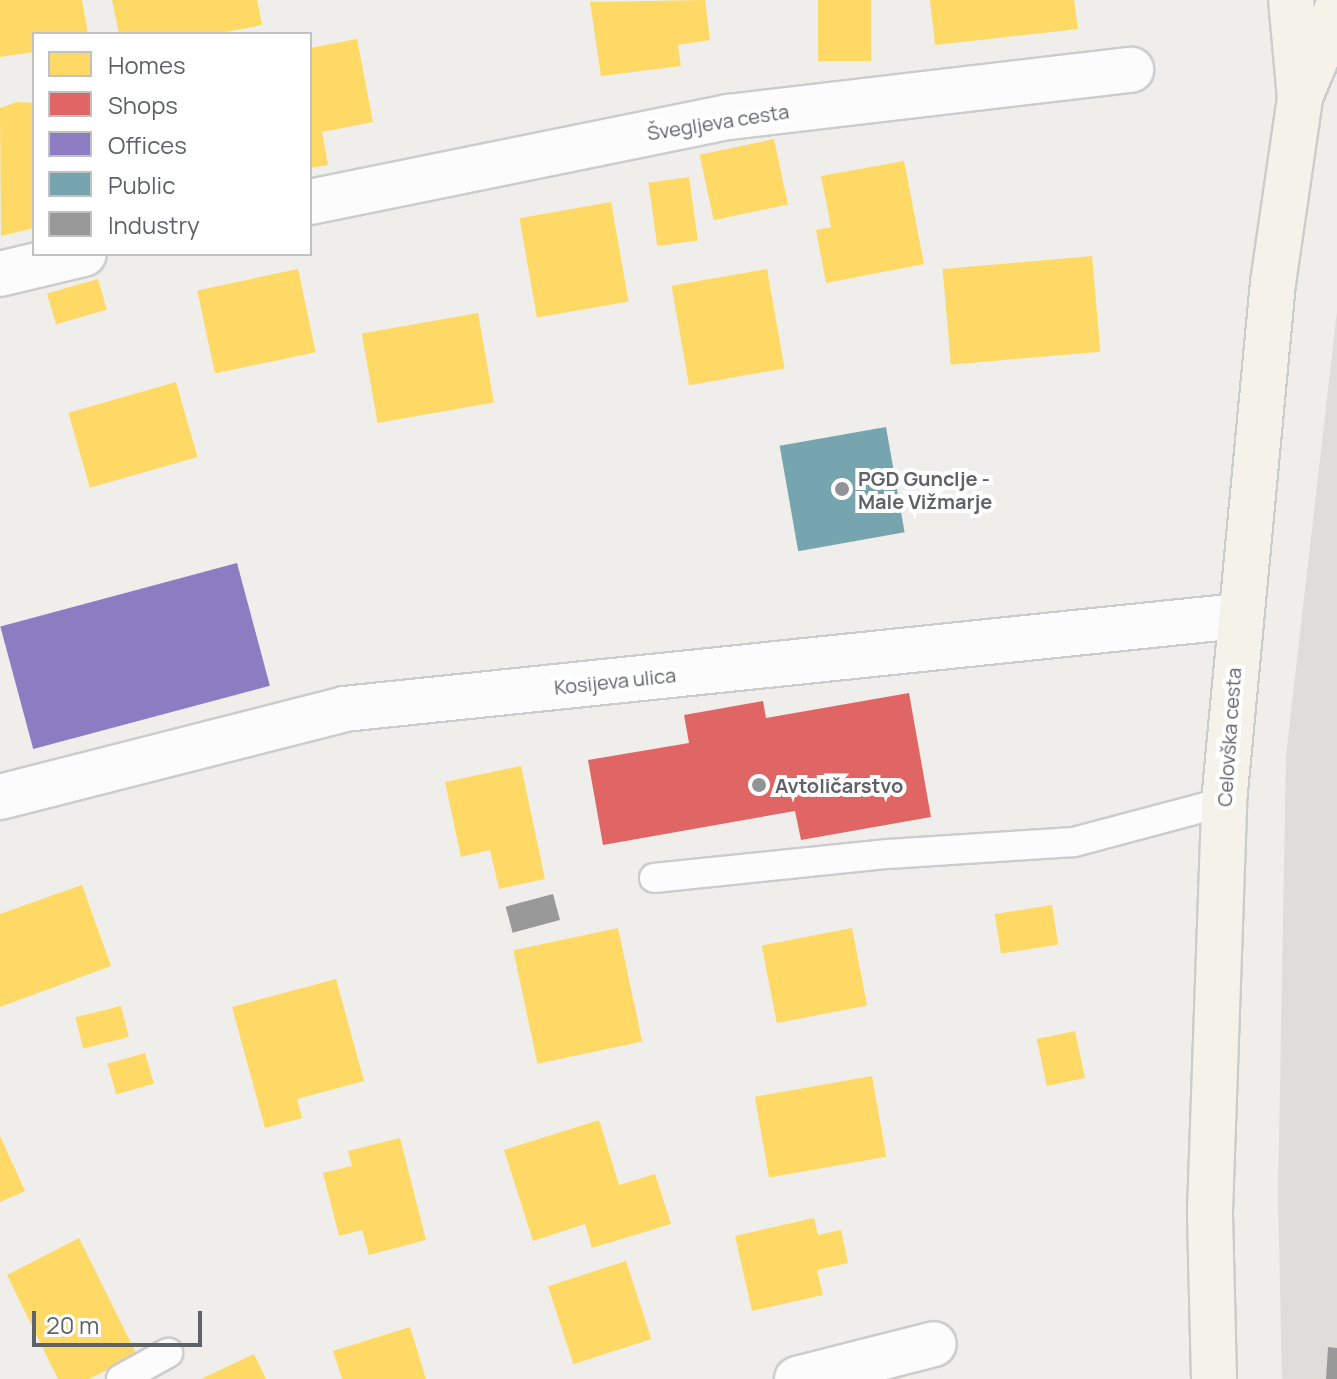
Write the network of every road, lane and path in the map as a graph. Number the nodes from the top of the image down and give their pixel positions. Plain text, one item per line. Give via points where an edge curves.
1 (1291, 0) edge
2 (1337, 9) edge
3 (1131, 70) dead end
4 (1300, 98) junction
5 (312, 202) edge
6 (76, 256) edge
7 (0, 274) edge
8 (1238, 616) junction
9 (0, 797) edge
10 (1224, 802) junction
11 (654, 878) dead end
12 (934, 1344) dead end
13 (168, 1353) dead end
14 (121, 1379) edge
15 (797, 1379) edge
16 (1214, 1379) edge

1 - 4 main road, Celovška cesta
2 - 4 main road, Celovška cesta
3 - 5 street, Švegljeva cesta via 728,117
4 - 8 main road, Celovška cesta via 1273,283
6 - 7 street
8 - 9 street, Kosijeva ulica via 344,709
8 - 10 main road, Celovška cesta
10 - 11 lane via 1074,842
10 - 16 main road, Celovška cesta via 1210,1196
12 - 15 street
13 - 14 lane

